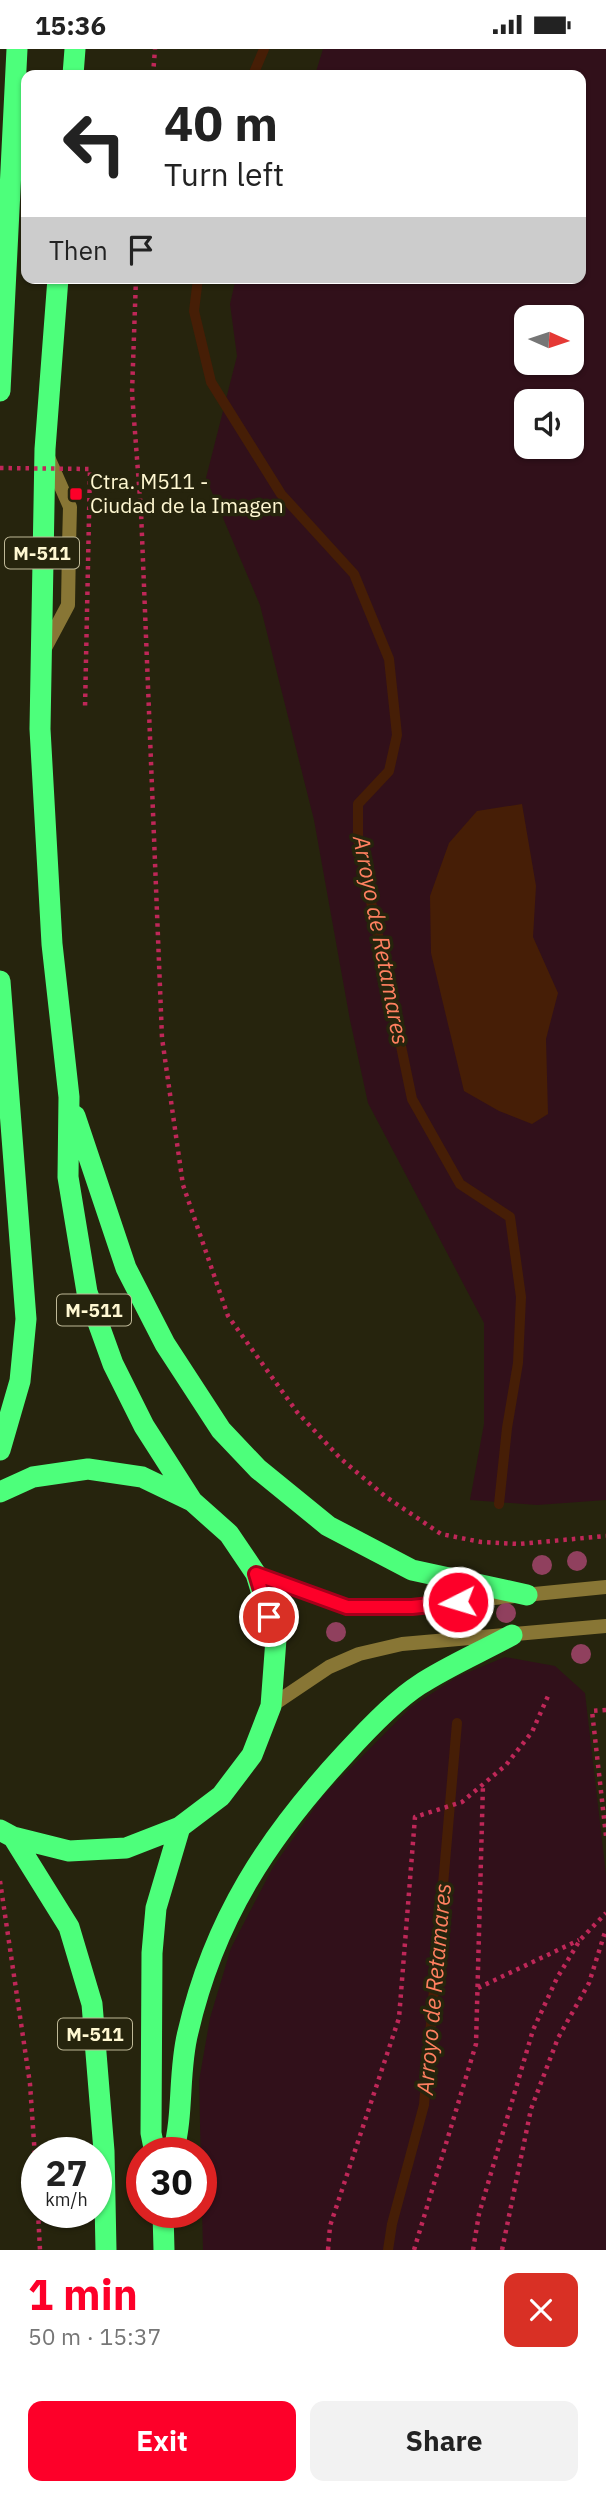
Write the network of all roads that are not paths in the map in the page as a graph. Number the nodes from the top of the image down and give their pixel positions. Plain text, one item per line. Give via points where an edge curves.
1 (16, 49) edge
2 (75, 49) edge
3 (73, 70) edge
4 (58, 284) edge
5 (0, 391) edge
6 (0, 981) edge
7 (69, 1097) junction
8 (0, 1450) edge
9 (0, 1492) edge
10 (192, 1501) junction
11 (256, 1574) junction
12 (606, 1587) edge
13 (527, 1595) junction
14 (606, 1626) edge
15 (512, 1635) junction
16 (271, 1706) junction
17 (180, 1827) junction
18 (6, 1834) edge
19 (152, 2137) edge
20 (178, 2137) edge
21 (163, 2228) edge
22 (106, 2250) edge
23 (164, 2250) edge

1 - 5 highway
2 - 3 highway
4 - 7 highway, M-511 via 45,449 40,729 52,944
6 - 8 highway via 26,1319 20,1381
7 - 10 highway, M-511 via 68,1177 87,1292 113,1364 138,1414
7 - 13 highway via 126,1268 165,1344 221,1430 258,1469 328,1526 412,1570
9 - 10 highway, M-511 via 33,1476 88,1469 142,1478
10 - 11 highway, M-511 via 229,1534
11 - 13 street via 347,1607 412,1607
11 - 16 highway, M-511 via 276,1639
12 - 13 street
14 - 15 street
15 - 16 street via 402,1644 359,1654 329,1667
15 - 20 highway via 417,1686 375,1723 304,1798 258,1861 215,1941 187,2033
16 - 17 highway, M-511 via 252,1755 221,1796
17 - 18 highway, M-511 via 126,1848 69,1851
17 - 19 highway, M-511 via 156,1908
18 - 22 highway, M-511 via 69,1927 92,2004 104,2151
21 - 23 highway

